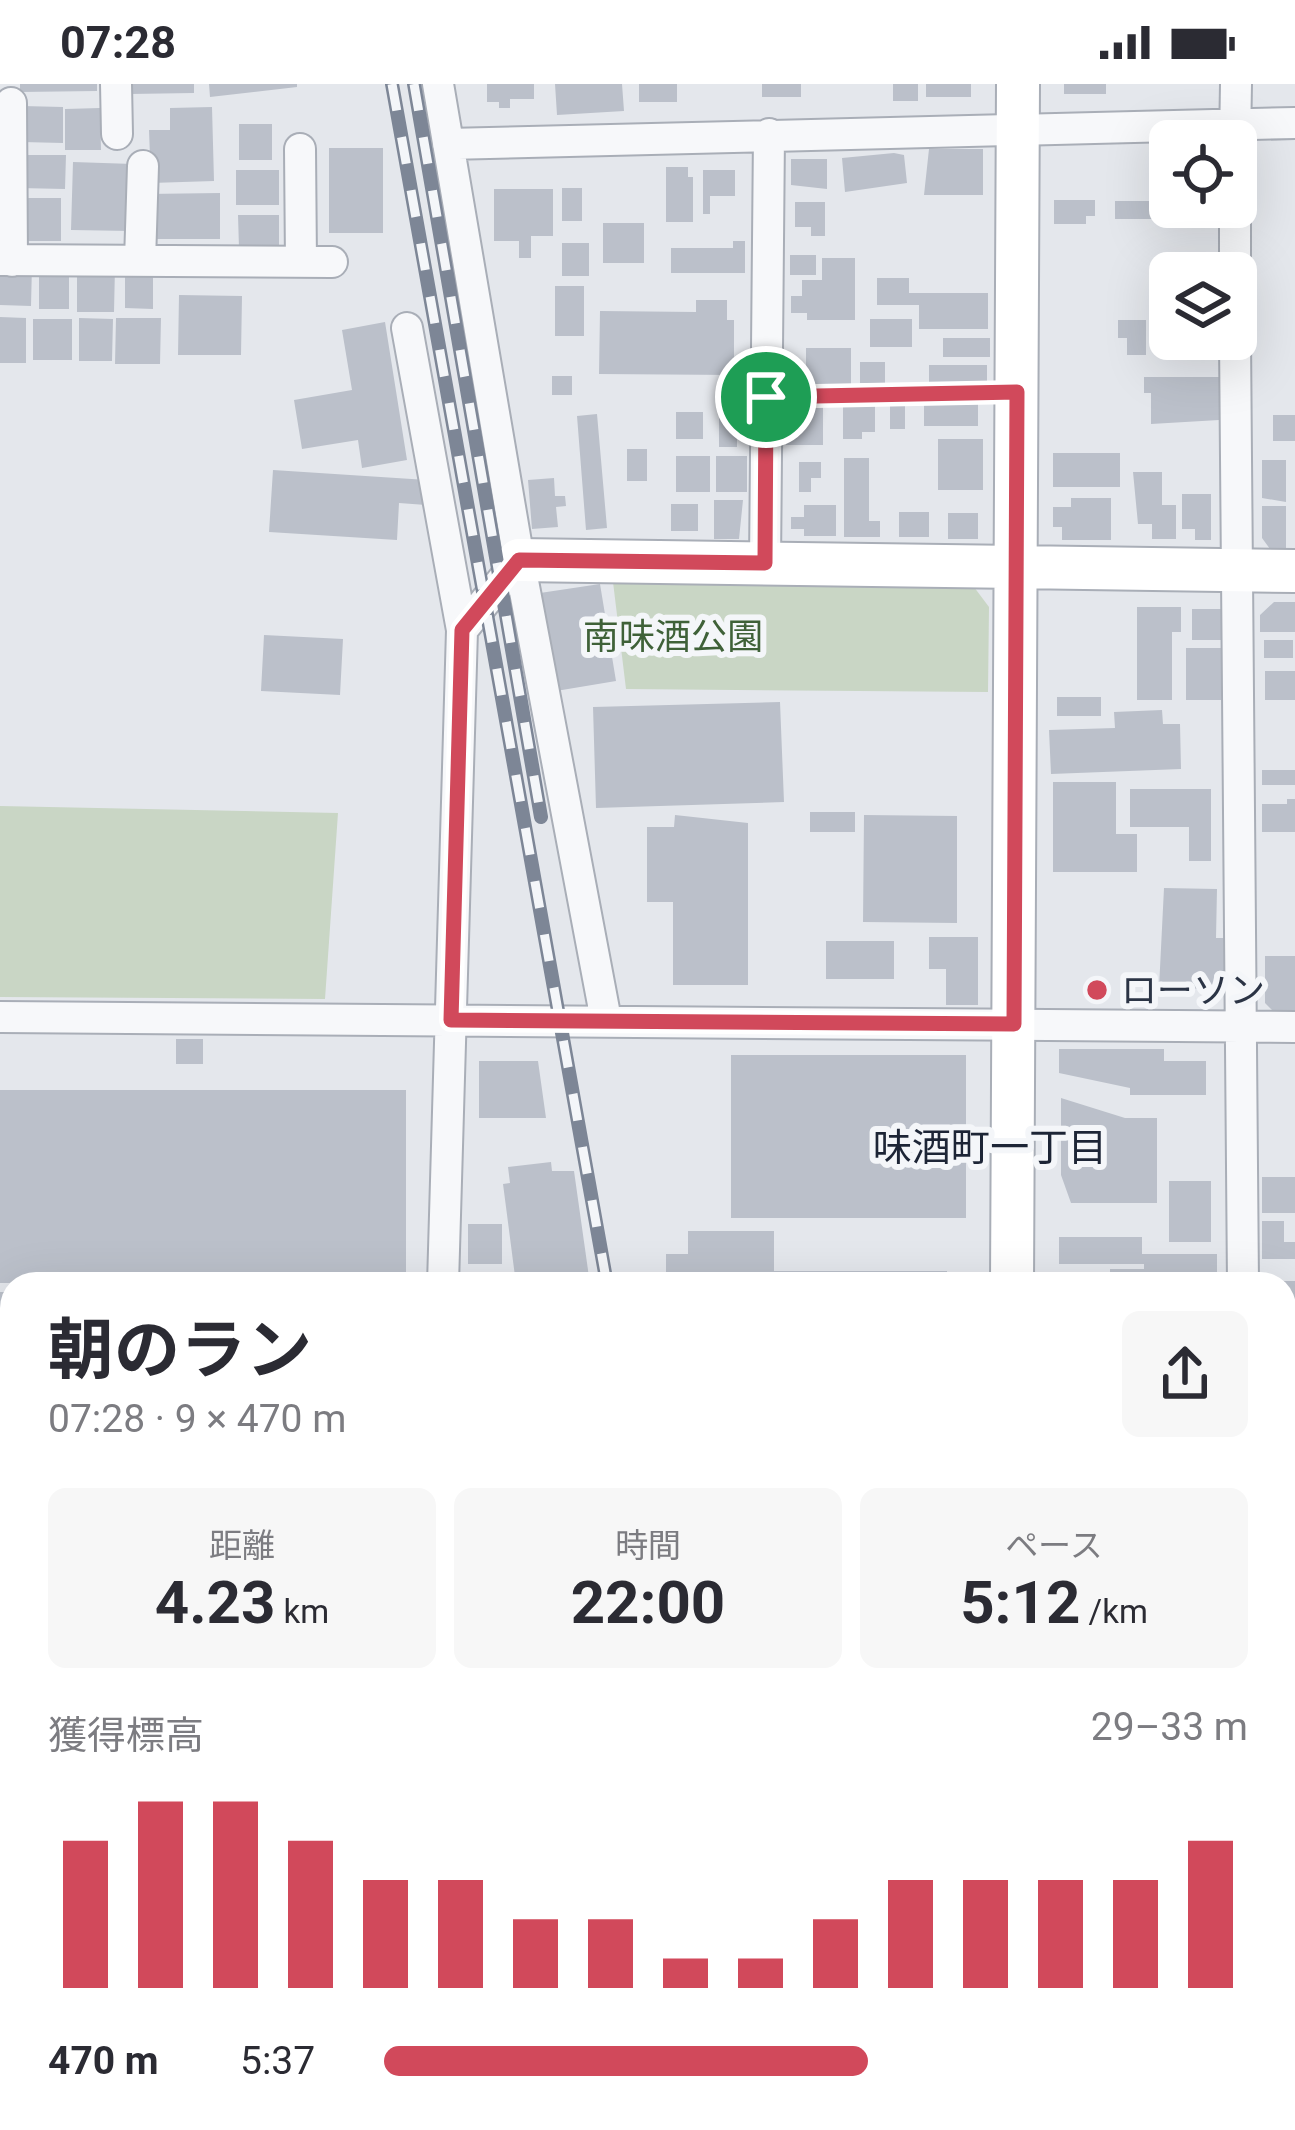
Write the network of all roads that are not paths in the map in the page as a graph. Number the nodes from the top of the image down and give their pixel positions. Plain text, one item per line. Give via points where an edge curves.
1 (116, 84) edge
2 (438, 84) edge
3 (1018, 84) edge
4 (1236, 84) edge
5 (10, 103) dead end
6 (1235, 120) edge
7 (1295, 123) edge
8 (1017, 126) junction
9 (1257, 128) edge
10 (1149, 129) edge
11 (117, 134) dead end
12 (769, 134) junction
13 (448, 144) junction
14 (300, 149) dead end
15 (143, 166) dead end
16 (6, 261) edge
17 (140, 261) junction
18 (301, 262) junction
19 (332, 262) dead end
20 (407, 328) dead end
21 (1234, 360) edge
22 (519, 560) junction
23 (765, 563) junction
24 (1017, 566) junction
25 (1234, 570) junction
26 (1295, 572) edge
27 (462, 630) junction
28 (0, 1017) edge
29 (451, 1020) junction
30 (606, 1020) junction
31 (1014, 1024) junction
32 (1244, 1026) junction
33 (1295, 1027) edge
34 (443, 1272) edge
35 (1012, 1272) edge
36 (1244, 1272) edge

1 - 11 street
2 - 13 street
3 - 8 street
4 - 6 street
5 - 16 street
7 - 9 street
8 - 10 street
8 - 12 street
8 - 24 street
12 - 13 street
12 - 23 street
13 - 22 street
14 - 18 street
15 - 17 street
16 - 17 street
17 - 18 street
18 - 19 street
20 - 27 street
21 - 25 street
22 - 23 street
22 - 27 street
22 - 30 street
23 - 24 street
24 - 25 street
24 - 31 street
25 - 26 street
25 - 32 street
27 - 29 street
28 - 29 street
29 - 30 street
29 - 34 street
30 - 31 street
31 - 32 street
31 - 35 street
32 - 33 street
32 - 36 street

